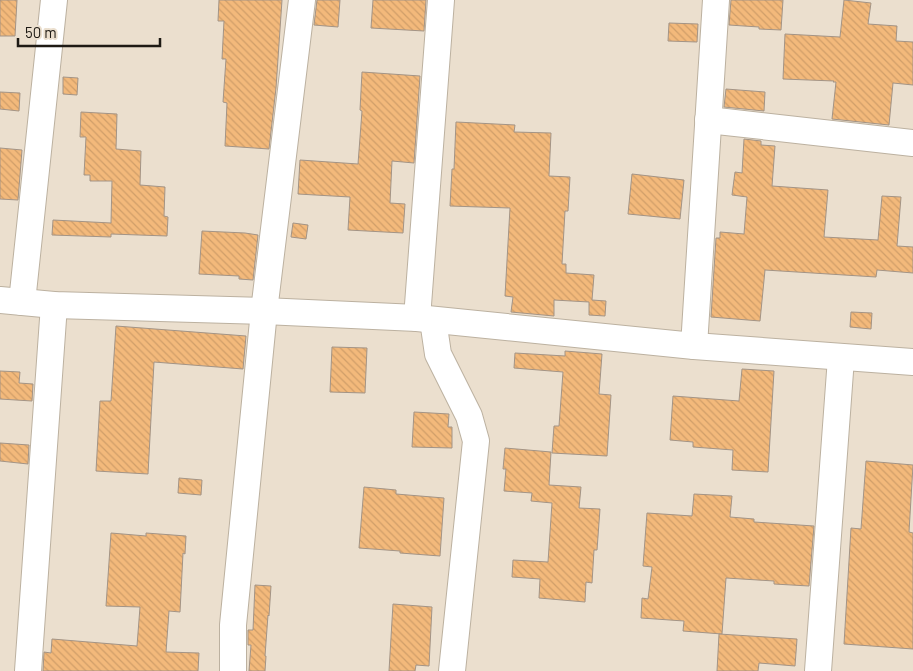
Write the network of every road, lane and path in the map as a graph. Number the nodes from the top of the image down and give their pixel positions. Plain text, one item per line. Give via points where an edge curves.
1 (54, 0) edge
2 (302, 0) edge
3 (441, 0) edge
4 (716, 0) edge
5 (708, 120) junction
6 (913, 143) edge
7 (11, 301) edge
8 (54, 305) junction
9 (264, 311) junction
10 (425, 319) junction
11 (694, 346) junction
12 (841, 358) junction
13 (913, 362) edge
14 (28, 671) edge
15 (233, 671) edge
16 (452, 671) edge
17 (818, 671) edge

1 - 7 street
2 - 9 street
3 - 10 street
4 - 5 street
5 - 6 street
5 - 11 street
7 - 8 street
8 - 9 street
8 - 14 street
9 - 10 street
9 - 15 street via 233,625
10 - 11 street
10 - 16 street via 438,354 469,416 476,441
11 - 12 street
12 - 13 street
12 - 17 street

